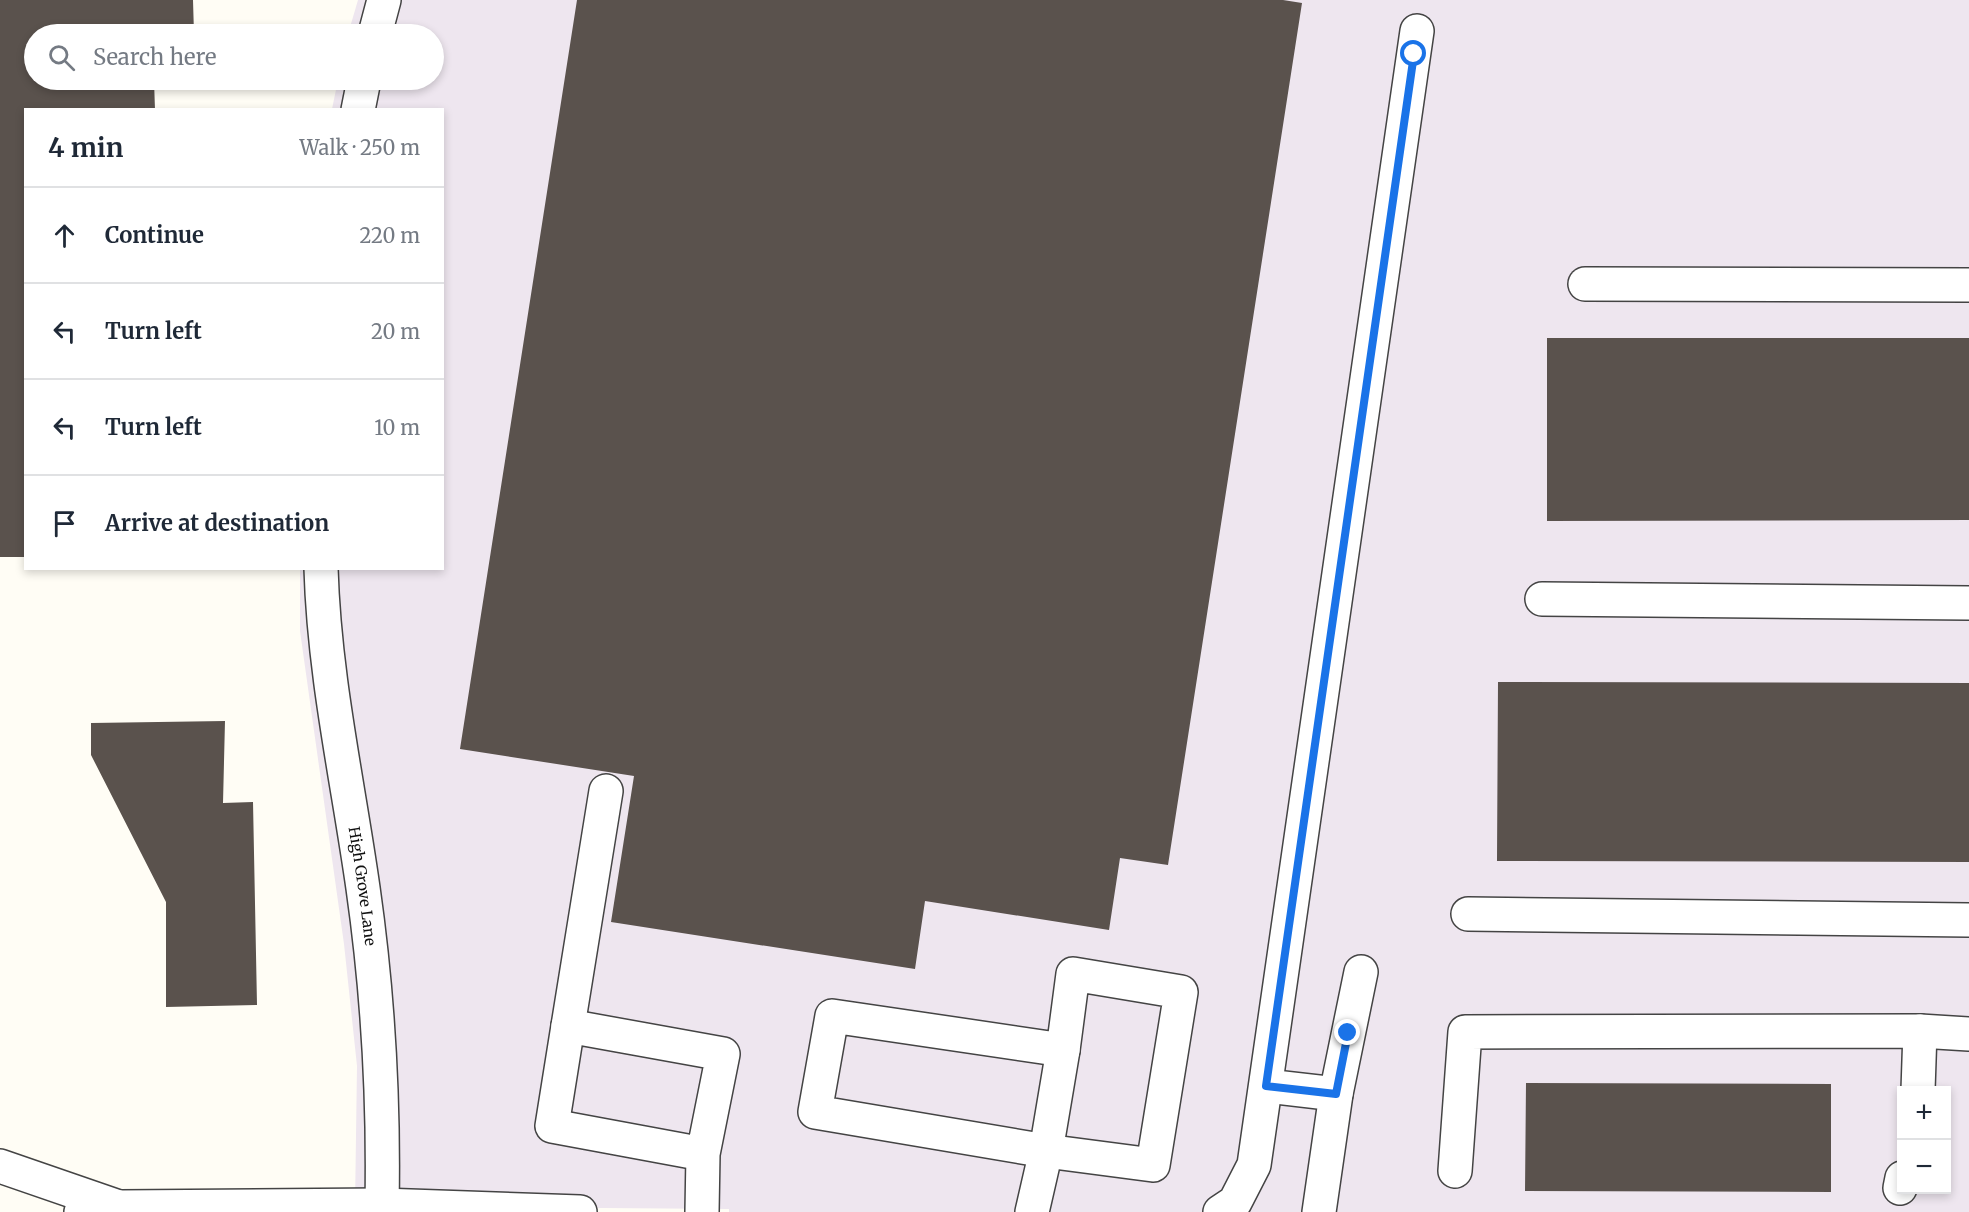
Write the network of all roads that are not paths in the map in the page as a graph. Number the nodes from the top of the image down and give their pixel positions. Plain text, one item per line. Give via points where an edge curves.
1 (384, 0) edge
2 (378, 24) edge
3 (1417, 31) dead end
4 (362, 90) edge
5 (358, 108) edge
6 (1585, 284) dead end
7 (1969, 285) edge
8 (321, 570) edge
9 (1542, 599) dead end
10 (1969, 603) edge
11 (606, 791) dead end
12 (1468, 914) dead end
13 (1969, 920) edge
14 (1360, 972) dead end
15 (568, 1026) junction
16 (1920, 1031) junction
17 (1969, 1034) edge
18 (1063, 1050) junction
19 (1266, 1086) junction
20 (1918, 1086) edge
21 (1336, 1094) junction
22 (1046, 1151) junction
23 (703, 1154) junction
24 (0, 1166) edge
25 (1455, 1171) dead end
26 (382, 1205) junction
27 (120, 1207) junction
28 (81, 1212) edge
29 (580, 1212) edge
30 (702, 1212) edge
31 (1032, 1212) edge
32 (1220, 1212) edge
33 (1319, 1212) edge

1 - 2 street
3 - 19 street
4 - 5 street
6 - 7 street
8 - 26 street, High Grove Lane via 332,686 364,890 375,992 383,1127
9 - 10 street
11 - 15 street
12 - 13 street
14 - 21 street
15 - 23 street via 552,1126
15 - 23 street via 723,1054
16 - 17 street
16 - 20 street
16 - 25 street via 1465,1032
18 - 22 street
18 - 22 street via 1073,974 1181,992 1153,1165
18 - 22 street via 832,1016 815,1112
19 - 21 street
19 - 32 street via 1254,1165 1235,1202
21 - 33 street
22 - 31 street
23 - 30 street
24 - 27 street
26 - 27 street
26 - 29 street
27 - 28 street

